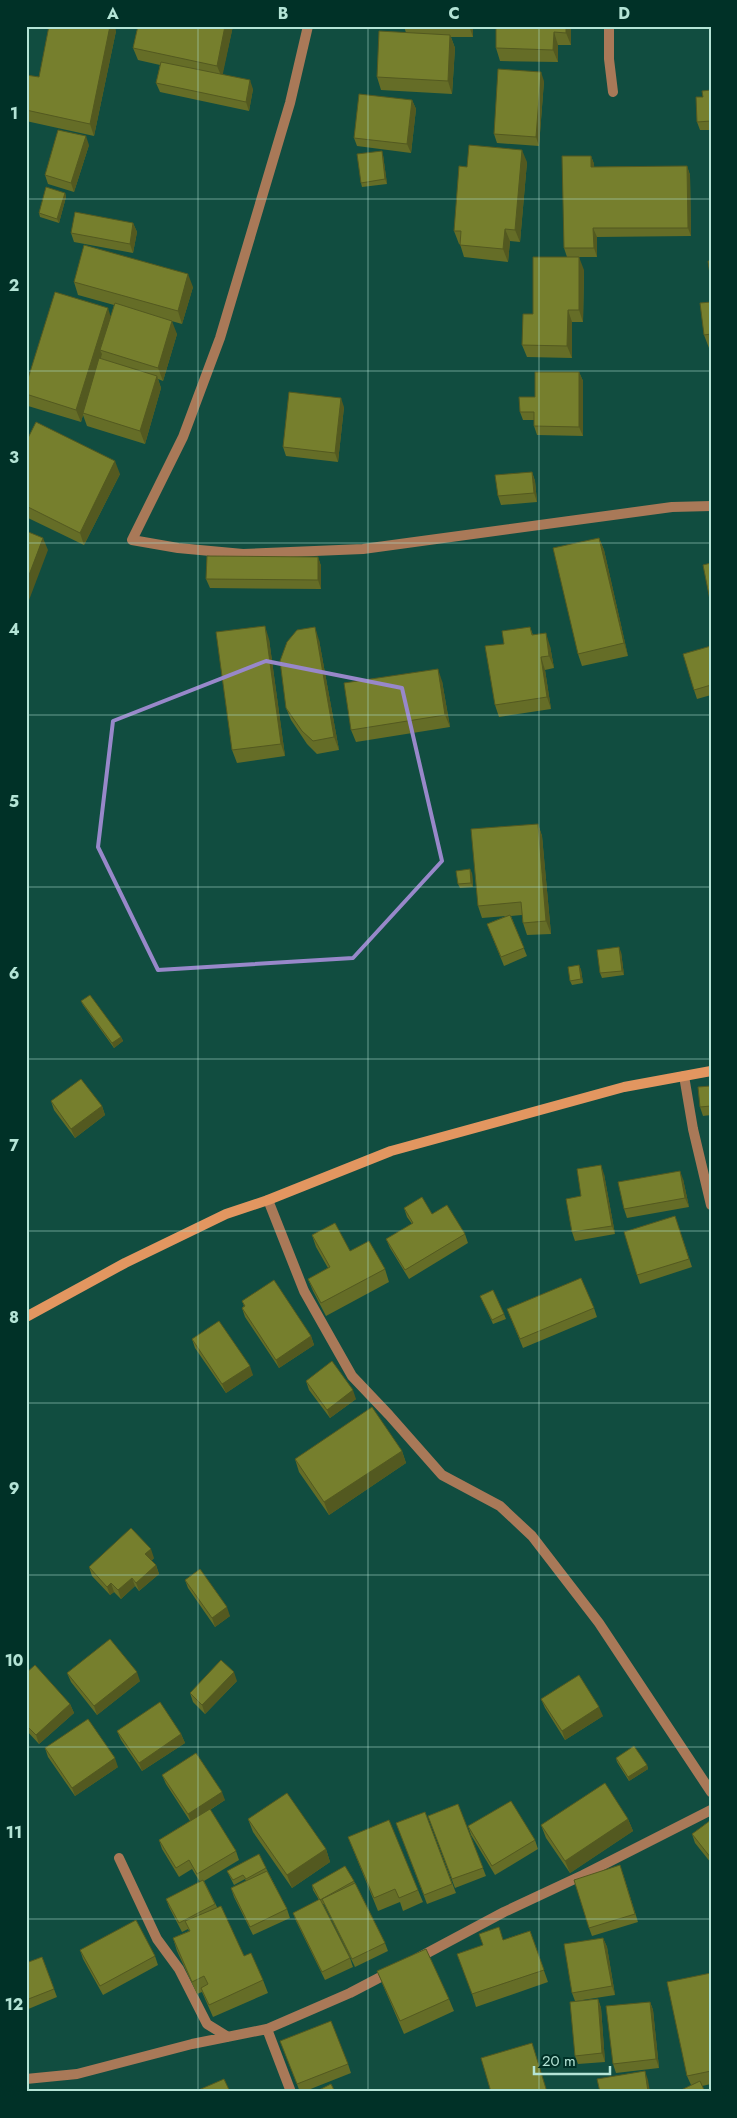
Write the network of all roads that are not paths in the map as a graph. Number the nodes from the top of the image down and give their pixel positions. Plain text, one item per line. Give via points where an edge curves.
1 (308, 26) edge
2 (609, 26) edge
3 (614, 92) dead end
4 (711, 506) edge
5 (711, 1071) edge
6 (684, 1076) junction
7 (268, 1200) junction
8 (711, 1205) edge
9 (26, 1317) edge
10 (711, 1792) edge
11 (711, 1810) edge
12 (119, 1858) dead end
13 (267, 2029) junction
14 (228, 2038) junction
15 (26, 2079) edge
16 (291, 2092) edge

1 - 4 street via 290,103 220,338 184,437 132,540 243,554 363,549 672,507
2 - 3 street
5 - 6 main road
6 - 7 main road via 624,1087 391,1151
6 - 8 street
7 - 9 main road via 226,1214
7 - 10 street via 304,1290 352,1376 442,1475 500,1506 532,1536 599,1623
11 - 13 street via 504,1912 350,1993
12 - 14 street via 156,1939 179,1969 207,2024
13 - 14 street
13 - 16 street
14 - 15 street via 192,2044 77,2074

